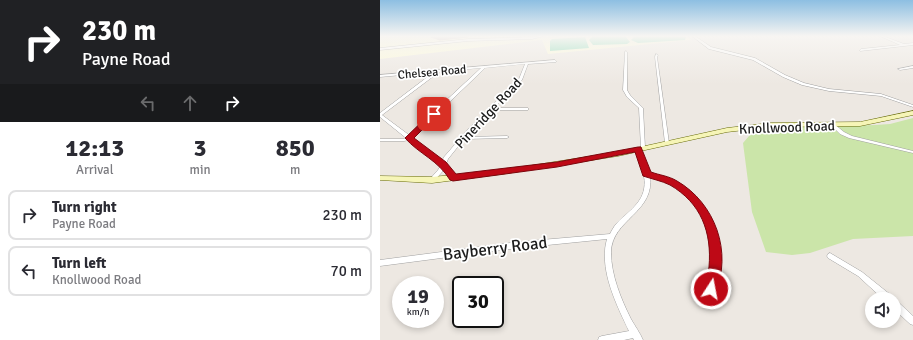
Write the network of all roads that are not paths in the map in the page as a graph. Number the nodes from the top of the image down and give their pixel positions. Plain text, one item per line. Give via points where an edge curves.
1 (626, 52) dead end
2 (725, 52) edge
3 (657, 55) dead end
4 (555, 61) dead end
5 (527, 63) junction
6 (484, 67) junction
7 (913, 67) edge
8 (900, 68) dead end
9 (438, 71) junction
10 (380, 76) edge
11 (913, 106) edge
12 (490, 109) junction
13 (527, 109) dead end
14 (913, 113) edge
15 (380, 115) edge
16 (833, 125) junction
17 (409, 138) junction
18 (463, 138) junction
19 (507, 138) dead end
20 (380, 140) edge
21 (667, 143) junction
22 (640, 149) junction
23 (913, 152) edge
24 (443, 164) junction
25 (647, 174) junction
26 (380, 178) edge
27 (453, 178) junction
28 (432, 180) junction
29 (611, 236) junction
30 (830, 256) dead end
31 (380, 263) edge
32 (881, 292) edge
33 (708, 300) dead end
34 (901, 310) edge
35 (913, 321) edge
36 (637, 337) edge
37 (602, 340) edge

1 - 22 street via 624,87 626,94 641,108
2 - 11 street via 754,59 803,84 829,90 881,95
3 - 21 street
4 - 5 street, Chelsea Road
5 - 6 street, Chelsea Road
5 - 12 street, Pineridge Road via 521,79
6 - 9 street, Chelsea Road
6 - 17 street
7 - 8 street
9 - 10 street, Chelsea Road
9 - 15 street
12 - 13 street
12 - 18 street, Pineridge Road
14 - 16 main road, Knollwood Road via 869,122
15 - 17 street
16 - 21 main road, Knollwood Road via 758,126
16 - 23 street via 851,137
17 - 20 street
17 - 24 street
18 - 19 street
18 - 24 street, Pineridge Road
21 - 22 main road, Knollwood Road
22 - 25 street
22 - 27 main road, Knollwood Road via 557,164
24 - 27 street
24 - 28 street, Pineridge Road
25 - 29 street via 645,196 637,209
25 - 33 street via 680,187 694,199 712,227 715,267
26 - 28 main road, Knollwood Road
27 - 28 main road, Knollwood Road
29 - 31 street, Bayberry Road
29 - 36 street via 608,255 610,272 619,303
30 - 32 street via 860,274
34 - 35 street
36 - 37 street

